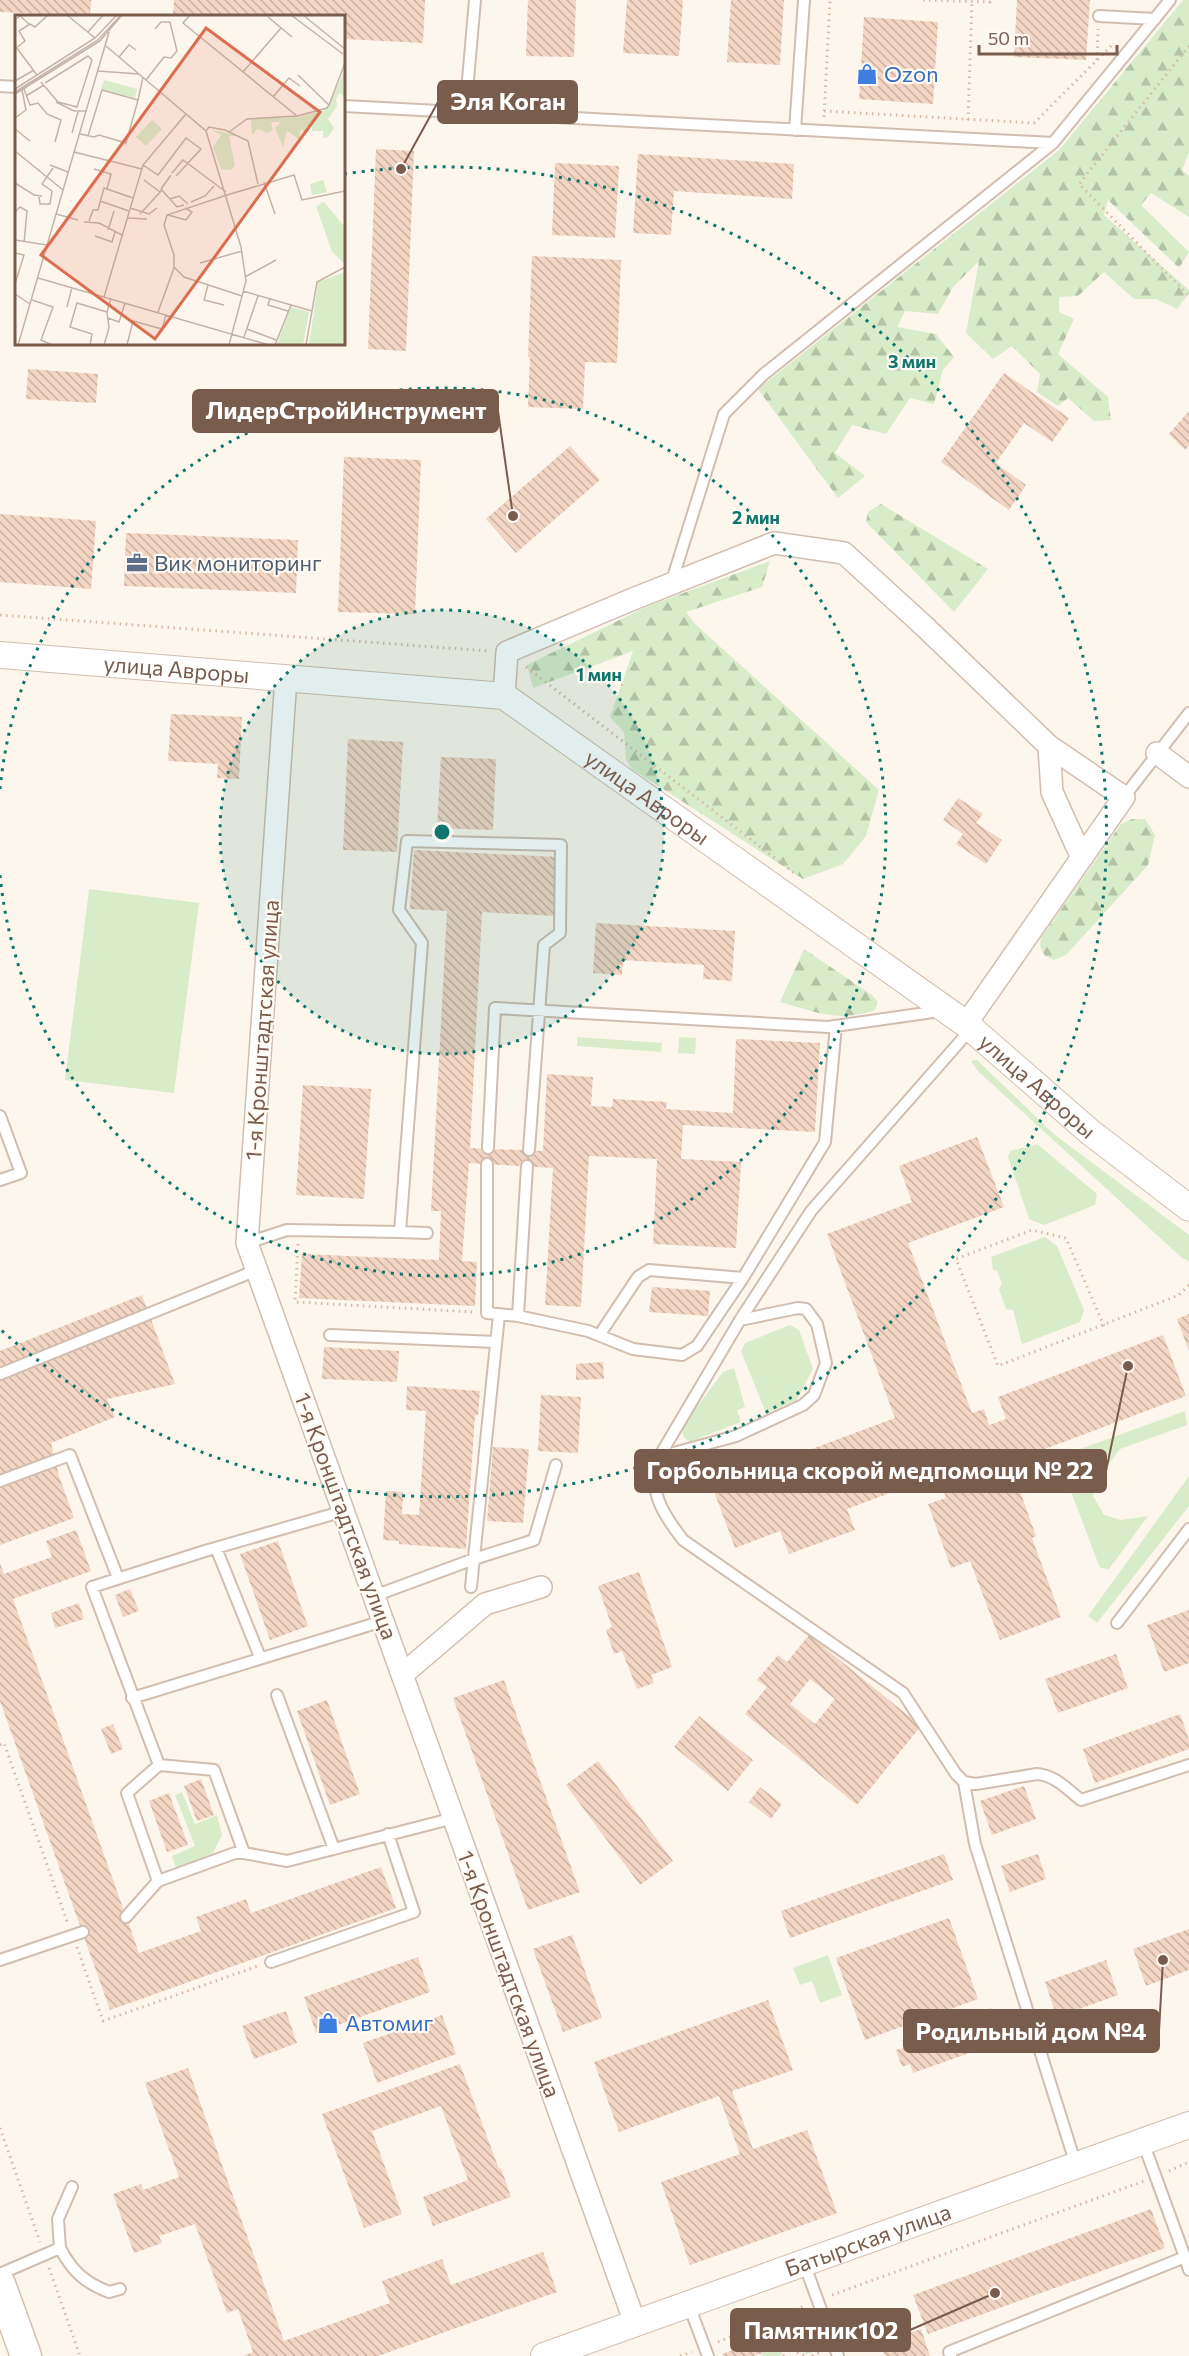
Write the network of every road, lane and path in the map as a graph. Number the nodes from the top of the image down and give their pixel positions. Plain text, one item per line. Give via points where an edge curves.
1 (475, 0) edge
2 (804, 0) edge
3 (830, 0) edge
4 (925, 0) edge
5 (990, 0) edge
6 (1170, 0) edge
7 (972, 2) junction
8 (1099, 16) dead end
9 (1123, 17) junction
10 (1155, 19) junction
11 (1189, 46) edge
12 (0, 86) edge
13 (15, 87) edge
14 (345, 106) edge
15 (824, 111) junction
16 (465, 114) junction
17 (968, 120) junction
18 (795, 130) junction
19 (823, 131) junction
20 (968, 139) junction
21 (1053, 143) junction
22 (1189, 296) edge
23 (670, 584) junction
24 (0, 655) edge
25 (286, 678) junction
26 (504, 696) junction
27 (1189, 713) edge
28 (1049, 746) junction
29 (1157, 753) junction
30 (1189, 777) edge
31 (1124, 797) junction
32 (1082, 858) junction
33 (539, 1010) junction
34 (961, 1021) junction
35 (836, 1026) junction
36 (0, 1116) edge
37 (488, 1149) dead end
38 (529, 1150) dead end
39 (487, 1164) dead end
40 (527, 1166) dead end
41 (0, 1180) edge
42 (1189, 1208) edge
43 (299, 1230) junction
44 (400, 1232) junction
45 (427, 1233) dead end
46 (247, 1243) junction
47 (257, 1270) junction
48 (743, 1278) junction
49 (1189, 1285) edge
50 (487, 1313) junction
51 (499, 1315) junction
52 (518, 1316) junction
53 (740, 1320) junction
54 (1104, 1326) junction
55 (600, 1334) junction
56 (330, 1335) dead end
57 (496, 1342) junction
58 (0, 1374) edge
59 (659, 1457) junction
60 (556, 1465) dead end
61 (0, 1481) edge
62 (344, 1511) junction
63 (1189, 1529) edge
64 (216, 1548) junction
65 (474, 1559) junction
66 (118, 1578) junction
67 (471, 1587) dead end
68 (541, 1587) dead end
69 (374, 1596) junction
70 (383, 1621) junction
71 (1117, 1623) dead end
72 (260, 1657) junction
73 (402, 1675) junction
74 (277, 1695) dead end
75 (132, 1698) junction
76 (0, 1745) edge
77 (159, 1765) junction
78 (1189, 1765) edge
79 (963, 1782) junction
80 (453, 1818) junction
81 (388, 1834) junction
82 (334, 1849) junction
83 (244, 1853) junction
84 (158, 1881) junction
85 (126, 1917) dead end
86 (78, 1934) junction
87 (0, 1960) edge
88 (271, 1962) joint
89 (1189, 2125) edge
90 (1143, 2141) junction
91 (1189, 2162) edge
92 (1076, 2165) junction
93 (1155, 2177) junction
94 (72, 2187) dead end
95 (60, 2248) junction
96 (1185, 2257) junction
97 (804, 2263) junction
98 (1189, 2270) edge
99 (0, 2274) edge
100 (0, 2284) edge
101 (120, 2289) dead end
102 (818, 2300) junction
103 (688, 2303) junction
104 (791, 2311) junction
105 (635, 2323) junction
106 (758, 2325) junction
107 (788, 2348) junction
108 (707, 2352) edge
109 (26, 2356) edge
110 (544, 2356) edge
111 (680, 2356) edge
112 (783, 2356) edge
113 (805, 2356) edge
114 (838, 2356) edge
115 (951, 2356) edge

1 - 16 lane
2 - 18 lane
3 - 15 path
4 - 7 path
5 - 7 path
6 - 10 lane
7 - 17 path
8 - 9 lane
9 - 10 lane
9 - 17 path via 1122,36 1034,123
10 - 21 lane
11 - 22 path via 1078,184
12 - 13 lane
14 - 16 lane
15 - 17 path
15 - 19 path
16 - 18 lane
17 - 20 path
18 - 19 lane
19 - 20 lane
20 - 21 lane
21 - 23 lane via 764,374 724,414
23 - 26 street via 507,652
23 - 28 street via 774,543 843,553
24 - 25 street, улица Авроры
25 - 26 street, улица Авроры
25 - 46 street, 1-я Кронштадтская улица
26 - 34 street, улица Авроры
27 - 29 lane
28 - 31 street
28 - 32 street via 1052,792
29 - 30 street
29 - 31 lane
31 - 32 street
32 - 34 street
33 - 35 lane
33 - 37 lane via 495,1008
33 - 38 lane
33 - 44 lane via 544,945 560,933 561,845 407,841 399,910 422,943
34 - 35 lane
34 - 42 street, улица Авроры via 1090,1132
34 - 53 lane via 811,1210
35 - 48 lane via 825,1142
36 - 41 lane via 21,1173
39 - 50 lane
40 - 52 lane
43 - 44 lane
43 - 46 lane
43 - 50 path via 296,1302
44 - 45 lane
46 - 47 street, 1-я Кронштадтская улица
47 - 58 lane
47 - 62 street, 1-я Кронштадтская улица
48 - 55 lane via 649,1270 638,1277
48 - 55 lane via 697,1346 682,1355 633,1349
49 - 54 path via 1179,1295
50 - 51 lane
51 - 52 lane
51 - 57 lane
52 - 55 lane
53 - 59 lane
53 - 59 lane via 806,1309 817,1324 826,1363 814,1395 803,1405 736,1436
54 - 54 path via 998,1366 956,1259 1032,1230 1066,1238
56 - 57 lane
57 - 65 lane
59 - 79 lane via 654,1472 656,1493 666,1517 683,1540 903,1692
60 - 65 lane via 534,1540
61 - 66 lane via 70,1455
62 - 64 lane
62 - 69 street, 1-я Кронштадтская улица
63 - 71 lane
64 - 66 lane
64 - 72 lane
65 - 67 lane
65 - 69 lane
66 - 75 lane via 92,1587
68 - 73 street via 485,1604
69 - 70 street, 1-я Кронштадтская улица
70 - 72 lane
70 - 73 street, 1-я Кронштадтская улица
72 - 75 lane
73 - 80 street, 1-я Кронштадтская улица
74 - 82 lane
75 - 77 lane
76 - 86 path via 4,1743
77 - 83 lane via 214,1770
77 - 84 lane via 127,1793
78 - 79 lane via 1082,1800 1045,1775 976,1784
79 - 92 lane via 975,1844
80 - 81 lane
80 - 105 street, 1-я Кронштадтская улица
81 - 82 lane
81 - 88 lane via 414,1912
82 - 83 lane via 287,1861
83 - 84 lane
84 - 85 lane
86 - 87 lane
86 - 88 path via 103,2021
89 - 90 street, Батырская улица
90 - 92 street, Батырская улица
90 - 93 lane
91 - 93 path
92 - 97 street, Батырская улица
93 - 96 lane
93 - 102 path
94 - 95 lane via 58,2219
95 - 99 lane
95 - 101 lane via 87,2282 109,2292
96 - 98 lane
96 - 115 lane via 949,2352
97 - 102 lane
97 - 103 street, Батырская улица
100 - 109 main road
102 - 104 path
102 - 114 lane
103 - 105 street, Батырская улица
103 - 108 lane
104 - 106 path
104 - 107 path
105 - 110 street, Батырская улица
106 - 107 path
106 - 108 path
107 - 112 path
107 - 113 path
108 - 111 path

